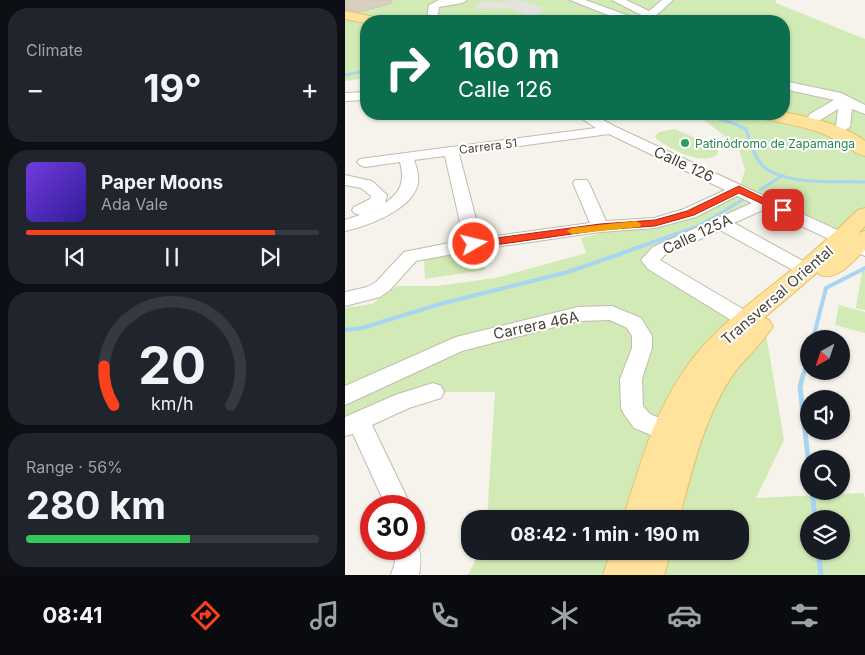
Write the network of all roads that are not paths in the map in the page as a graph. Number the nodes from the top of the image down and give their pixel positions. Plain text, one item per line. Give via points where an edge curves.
1 (462, 0) edge
2 (575, 0) edge
3 (617, 0) edge
4 (668, 0) edge
5 (345, 15) edge
6 (433, 15) edge
7 (626, 15) edge
8 (635, 15) edge
9 (646, 15) edge
10 (360, 18) edge
11 (345, 20) edge
12 (360, 24) edge
13 (790, 86) edge
14 (360, 96) edge
15 (345, 97) edge
16 (842, 102) junction
17 (865, 110) edge
18 (790, 112) edge
19 (815, 118) junction
20 (593, 120) edge
21 (790, 120) edge
22 (843, 127) junction
23 (611, 130) junction
24 (865, 138) edge
25 (865, 150) edge
26 (451, 151) junction
27 (406, 157) junction
28 (365, 162) dead end
29 (345, 180) edge
30 (581, 183) dead end
31 (739, 189) junction
32 (767, 202) junction
33 (865, 214) edge
34 (345, 216) edge
35 (720, 223) junction
36 (345, 226) edge
37 (600, 227) junction
38 (857, 243) edge
39 (474, 244) junction
40 (806, 270) junction
41 (345, 299) edge
42 (746, 320) junction
43 (433, 392) dead end
44 (345, 396) edge
45 (352, 424) edge
46 (676, 435) junction
47 (392, 495) edge
48 (643, 510) edge
49 (664, 510) edge
50 (408, 560) edge
51 (625, 560) edge
52 (651, 560) edge
53 (405, 575) edge
54 (620, 575) edge
55 (647, 575) edge

1 - 6 street via 434,5
2 - 7 street
3 - 8 street
4 - 9 street
5 - 10 main road
11 - 12 main road
13 - 16 street via 836,96
14 - 15 street
16 - 17 street
16 - 19 street
16 - 22 street via 846,110
18 - 19 main road
19 - 22 main road
20 - 23 street, Calle 126
21 - 25 main road via 830,130
22 - 24 main road
23 - 26 street, Carrera 51
23 - 31 street, Calle 126
26 - 27 street, Carrera 51
26 - 39 street
27 - 28 street, Carrera 51
27 - 36 street via 410,181 408,190 396,203
29 - 34 street via 366,184 379,195 371,206
30 - 37 street
31 - 32 street, Calle 126
31 - 37 street via 690,213 664,221
32 - 35 street, Calle 125A
32 - 38 street, Calle 126
33 - 38 main road, Transversal Oriental
35 - 40 street
35 - 42 street, Calle 125A via 659,251 650,260
37 - 39 street
38 - 40 main road, Transversal Oriental
38 - 46 main road, Transversal Oriental via 744,341 716,376 698,409
39 - 41 street via 410,256 383,286
40 - 42 main road, Transversal Oriental
42 - 46 main road, Transversal Oriental via 720,343 682,397
43 - 45 street via 403,401
44 - 46 street, Carrera 46A via 456,345 578,314 612,313 634,323 642,336 642,348 631,379 632,408 642,421
45 - 47 street
46 - 48 main road, Transversal Oriental
46 - 49 main road, Transversal Oriental
50 - 53 street
51 - 54 main road
52 - 55 main road

